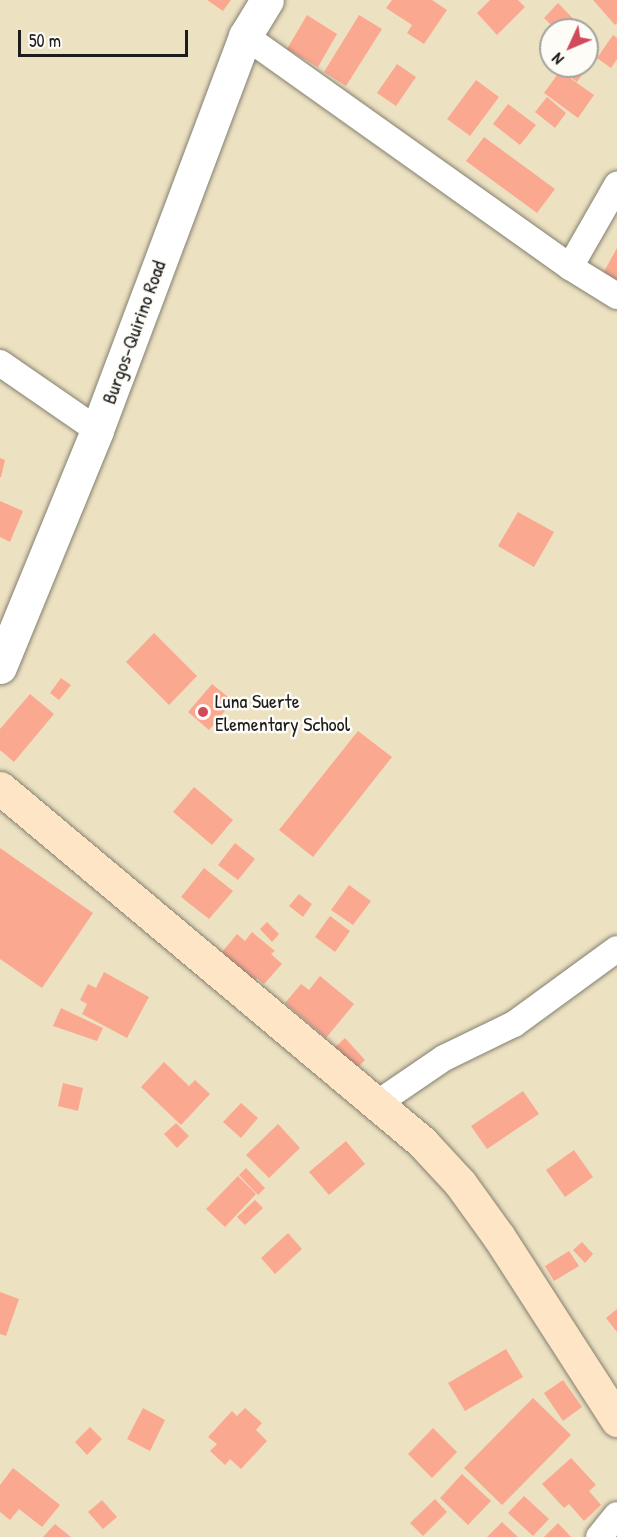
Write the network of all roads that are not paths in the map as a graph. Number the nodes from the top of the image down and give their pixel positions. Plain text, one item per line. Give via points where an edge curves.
1 (267, 0) edge
2 (245, 36) junction
3 (617, 184) edge
4 (570, 267) junction
5 (617, 296) edge
6 (0, 363) edge
7 (97, 430) junction
8 (0, 667) edge
9 (0, 788) edge
10 (617, 948) edge
11 (375, 1105) junction
12 (617, 1420) edge
13 (617, 1515) edge
14 (599, 1537) edge

1 - 2 street, Burgos-Quirino Road
2 - 4 street
2 - 7 street, Burgos-Quirino Road
3 - 4 street
4 - 5 street
6 - 7 street
7 - 8 street, Burgos-Quirino Road
9 - 11 main road
10 - 11 street via 514,1024 444,1058
11 - 12 main road via 422,1142 460,1183
13 - 14 street

